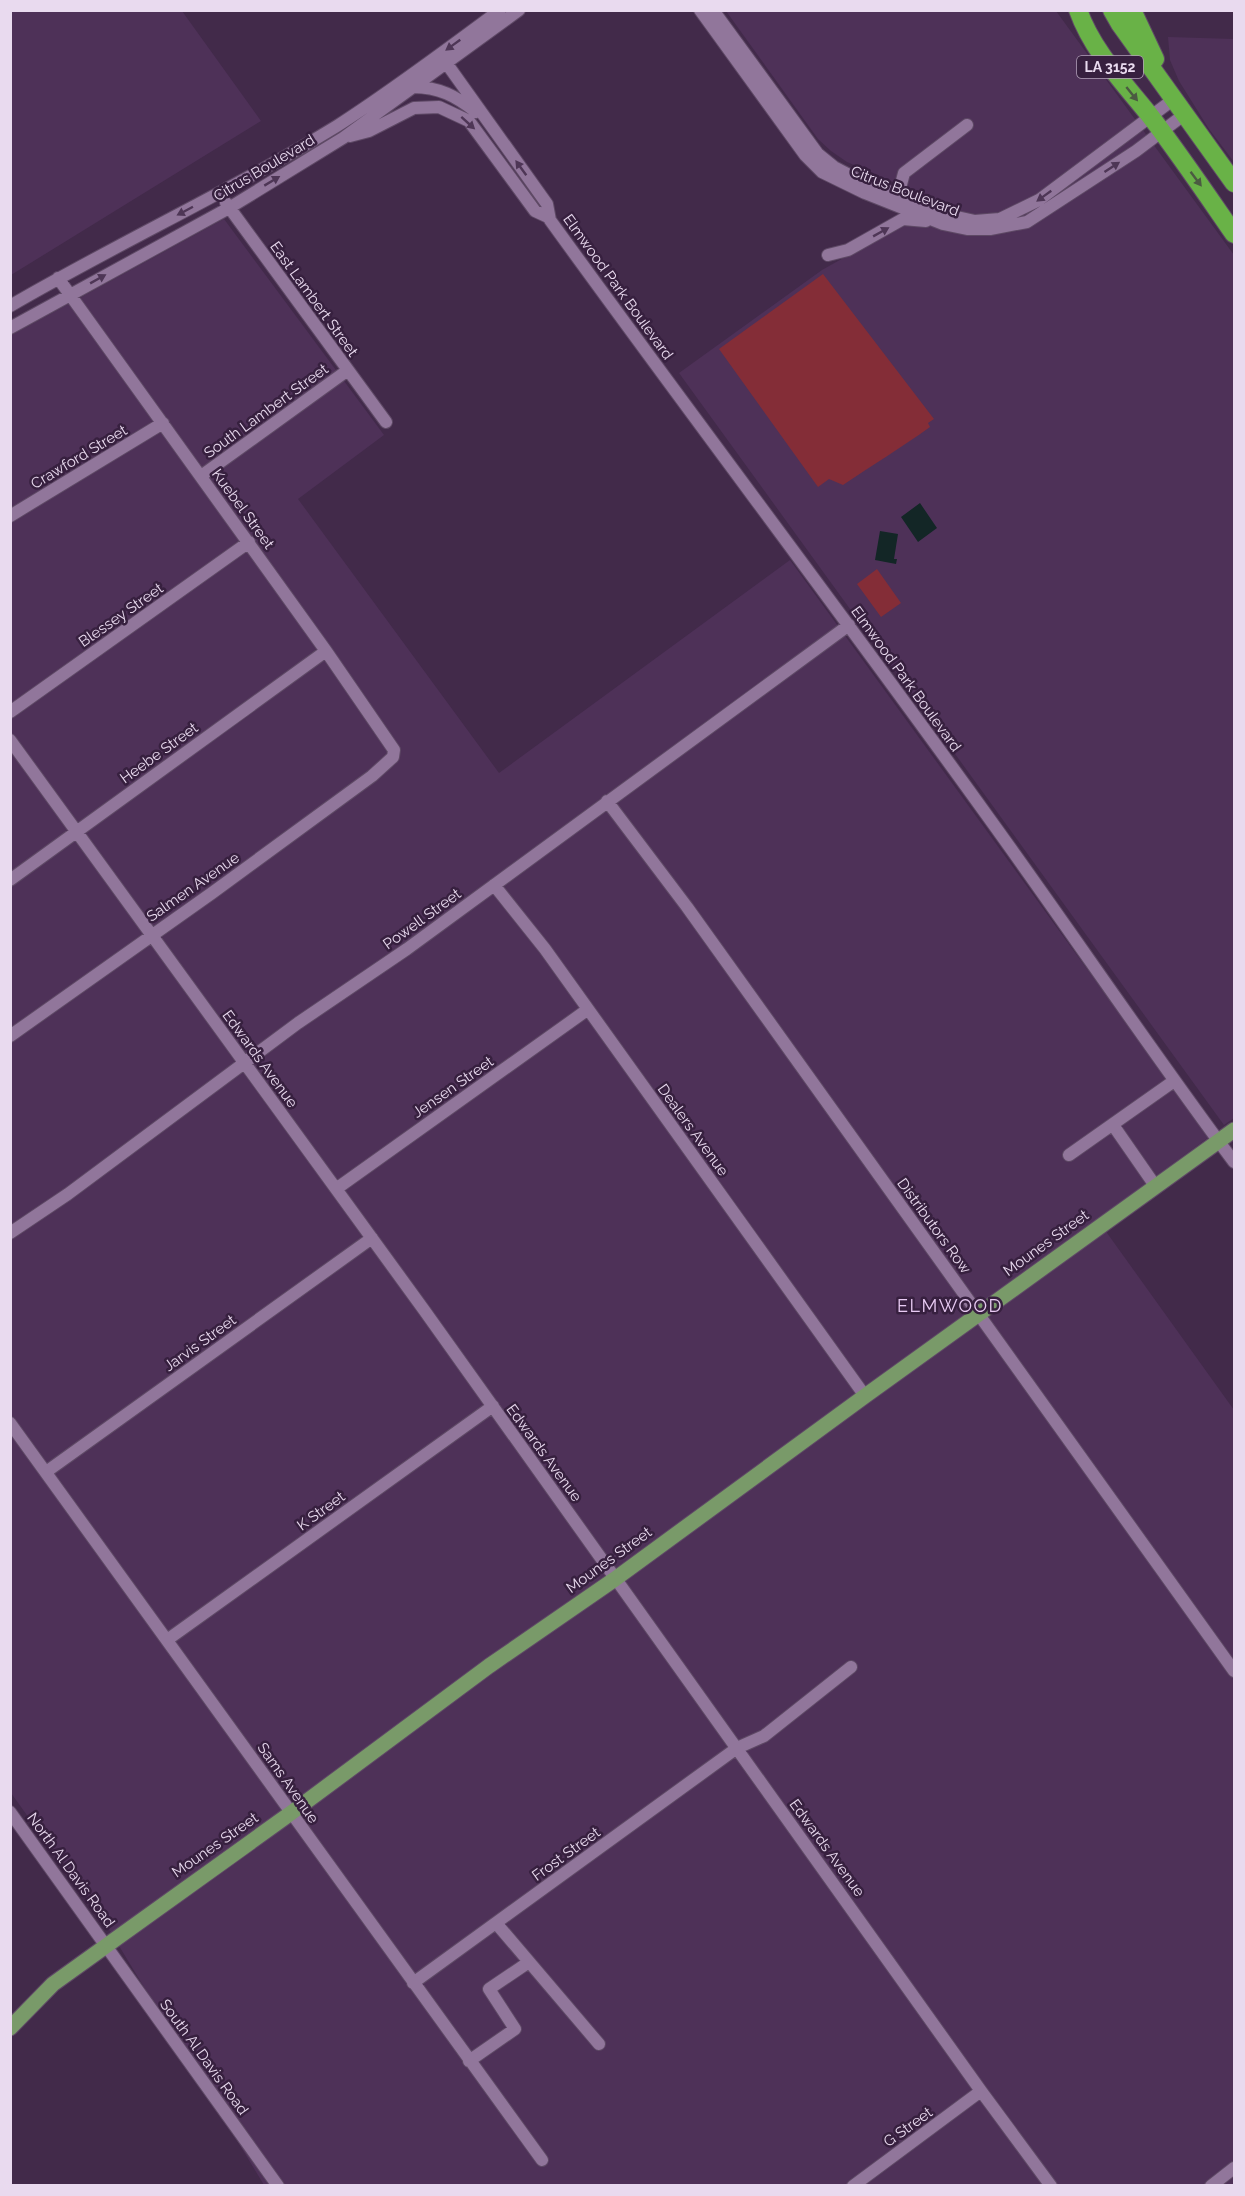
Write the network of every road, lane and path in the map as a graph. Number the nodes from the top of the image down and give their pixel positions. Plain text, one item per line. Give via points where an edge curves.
1 (500, 10) edge
2 (519, 10) edge
3 (700, 10) edge
4 (713, 10) edge
5 (1072, 10) edge
6 (1078, 10) edge
7 (1112, 10) edge
8 (1132, 10) edge
9 (1085, 31) junction
10 (466, 49) junction
11 (447, 64) junction
12 (417, 71) junction
13 (458, 79) junction
14 (415, 86) junction
15 (380, 97) junction
16 (1174, 99) junction
17 (429, 107) junction
18 (363, 109) junction
19 (1185, 114) junction
20 (488, 122) junction
21 (967, 125) dead end
22 (1156, 125) junction
23 (343, 138) junction
24 (315, 155) junction
25 (1234, 183) edge
26 (219, 193) junction
27 (898, 196) junction
28 (229, 208) junction
29 (548, 217) junction
30 (938, 222) junction
31 (1234, 234) edge
32 (828, 255) dead end
33 (58, 278) junction
34 (68, 295) junction
35 (10, 306) edge
36 (10, 328) edge
37 (348, 370) junction
38 (386, 422) dead end
39 (163, 423) junction
40 (201, 476) junction
41 (10, 516) edge
42 (249, 542) junction
43 (849, 625) junction
44 (326, 651) junction
45 (10, 712) edge
46 (10, 740) edge
47 (390, 759) joint
48 (607, 801) junction
49 (76, 832) junction
50 (10, 880) edge
51 (494, 885) junction
52 (152, 935) junction
53 (587, 1010) junction
54 (10, 1036) edge
55 (244, 1064) junction
56 (1174, 1081) junction
57 (1113, 1125) junction
58 (1234, 1130) edge
59 (1219, 1141) junction
60 (1069, 1155) dead end
61 (1234, 1162) edge
62 (1156, 1186) junction
63 (336, 1189) junction
64 (10, 1233) edge
65 (372, 1238) junction
66 (979, 1314) junction
67 (865, 1396) junction
68 (493, 1407) junction
69 (10, 1423) edge
70 (46, 1472) junction
71 (615, 1579) junction
72 (167, 1640) junction
73 (851, 1667) dead end
74 (1234, 1671) edge
75 (736, 1748) junction
76 (10, 1812) edge
77 (291, 1813) junction
78 (496, 1923) junction
79 (107, 1946) junction
80 (529, 1962) junction
81 (413, 1983) junction
82 (10, 2028) edge
83 (599, 2044) dead end
84 (469, 2061) junction
85 (981, 2091) junction
86 (542, 2160) dead end
87 (1234, 2168) edge
88 (278, 2186) edge
89 (853, 2186) edge
90 (1051, 2186) edge
91 (1212, 2186) edge

1 -> 12 street, Citrus Boulevard
2 - 10 street, Citrus Boulevard
3 - 30 street, Citrus Boulevard via 805,155 822,172
4 - 27 street, Citrus Boulevard via 818,154 834,167
5 - 9 highway
6 - 9 highway, LA 3152
7 - 16 highway, LA 3152
8 - 16 highway
9 -> 22 highway, LA 3152
10 - 11 street, Citrus Boulevard
10 - 13 street via 457,66
11 - 13 street, Elmwood Park Boulevard
11 - 14 street, Citrus Boulevard
12 - 14 street
12 - 15 street, Citrus Boulevard
13 - 20 street, Elmwood Park Boulevard
14 - 15 street, Elmwood Park Boulevard
14 - 17 street
14 - 20 street, Elmwood Park Boulevard via 444,91 462,100
14 - 23 street, Citrus Boulevard
15 - 18 street, Citrus Boulevard
16 - 19 highway, LA 3152
16 - 22 street, Citrus Boulevard
17 - 23 street via 414,108 369,131
17 -> 29 street, Elmwood Park Boulevard via 469,121 536,211
18 - 24 street via 361,117
18 - 26 street, Citrus Boulevard
19 - 22 street, Citrus Boulevard
19 - 25 highway, LA 3152
29 -> 20 street, Elmwood Park Boulevard via 547,204
21 - 27 street via 904,173
22 -> 27 street, Citrus Boulevard via 1038,201 1000,219 975,221 948,215
30 -> 22 street, Citrus Boulevard via 990,230 1027,222 1136,151
22 -> 31 highway, LA 3152
23 - 24 street, Citrus Boulevard
28 -> 24 street, Citrus Boulevard
26 - 28 street, East Lambert Street
26 -> 33 street, Citrus Boulevard
34 -> 28 street, Citrus Boulevard
28 - 37 street, East Lambert Street
29 - 43 street, Elmwood Park Boulevard
32 -> 30 street via 848,250 903,219
33 - 34 street, Kuebel Street
33 - 35 street, Citrus Boulevard
34 - 36 street, Citrus Boulevard
34 - 39 street, Kuebel Street
37 - 38 street, East Lambert Street
37 - 40 street, South Lambert Street
39 - 40 street, Kuebel Street
39 - 41 street, Crawford Street
40 - 42 street, Kuebel Street
42 - 44 street, Kuebel Street
42 - 45 street, Blessey Street
43 - 48 street, Powell Street
43 - 56 street, Elmwood Park Boulevard
44 - 47 street, Kuebel Street via 391,742 394,750
44 - 49 street, Heebe Street
46 - 49 street, Edwards Avenue
47 - 52 street, Salmen Avenue
48 - 51 street, Powell Street
48 - 66 street, Distributors Row
49 - 50 street, Heebe Street
49 - 52 street, Edwards Avenue
51 - 53 street, Dealers Avenue
51 - 55 street, Powell Street
52 - 54 street, Salmen Avenue
52 - 55 street, Edwards Avenue
53 - 63 street, Jensen Street
53 - 67 street, Dealers Avenue
55 - 63 street, Edwards Avenue
55 - 64 street, Powell Street
56 - 57 street
56 - 59 street, Elmwood Park Boulevard
57 - 60 street
57 - 62 street
58 - 59 main road, Mounes Street
59 - 61 street, Elmwood Park Boulevard
59 - 62 main road, Mounes Street
62 - 66 main road, Mounes Street
63 - 65 street, Edwards Avenue
65 - 68 street, Edwards Avenue
65 - 70 street, Jarvis Street
66 - 67 main road, Mounes Street
66 - 74 street, Distributors Row
67 - 71 main road, Mounes Street
68 - 71 street, Edwards Avenue
68 - 72 street, K Street
69 - 70 street, Sams Avenue
70 - 72 street, Sams Avenue
71 - 75 street, Edwards Avenue
71 - 77 main road, Mounes Street via 489,1666
72 - 77 street, Sams Avenue
73 - 75 street, Frost Street via 764,1736
75 - 78 street, Frost Street
75 - 85 street, Edwards Avenue
76 - 79 street, North Al Davis Road
77 - 79 main road, Mounes Street
77 - 81 street, Sams Avenue
78 - 80 street
78 - 81 street, Frost Street
79 - 82 main road, Mounes Street via 53,1984
79 - 88 street, South Al Davis Road
80 - 83 street
80 - 84 street via 489,1989 515,2029
81 - 84 street, Sams Avenue
84 - 86 street, Sams Avenue
85 - 89 street, G Street
85 - 90 street, Edwards Avenue
87 - 91 street

